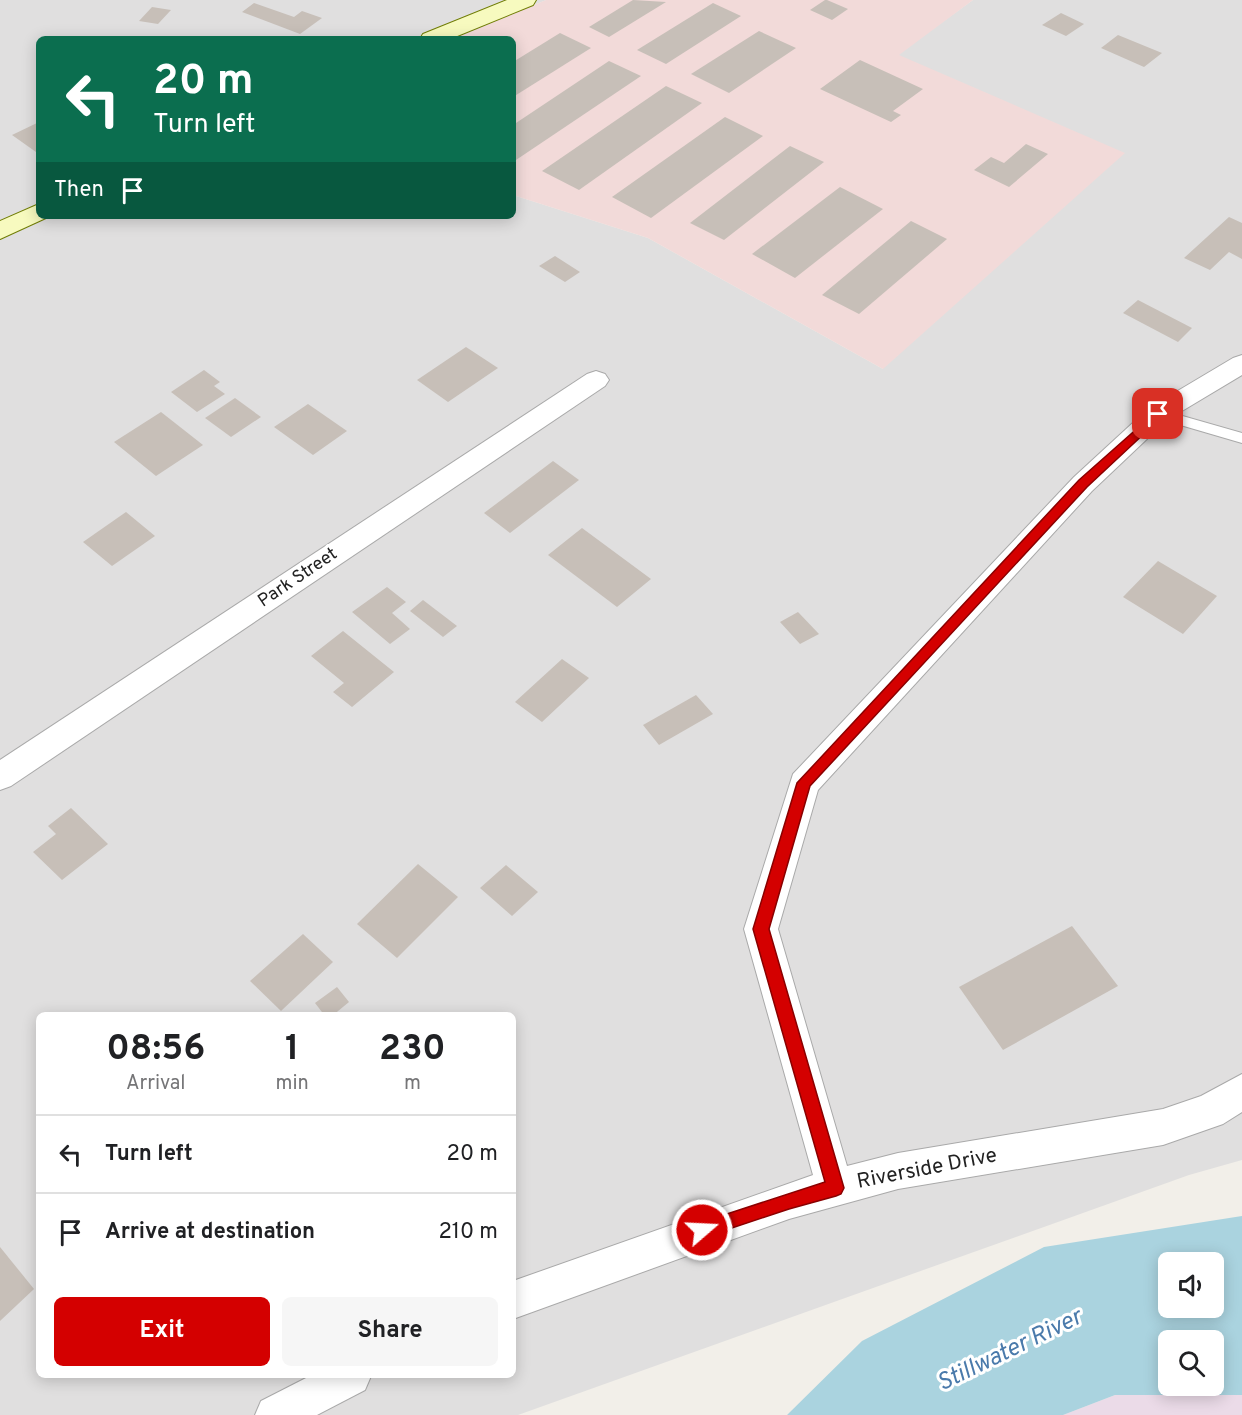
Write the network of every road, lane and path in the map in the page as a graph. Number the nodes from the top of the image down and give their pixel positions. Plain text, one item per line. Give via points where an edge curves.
1 (525, 0) edge
2 (437, 36) edge
3 (36, 213) edge
4 (0, 231) edge
5 (1242, 364) edge
6 (596, 380) dead end
7 (1158, 414) junction
8 (1242, 438) edge
9 (0, 777) edge
10 (1242, 1092) edge
11 (836, 1188) junction
12 (516, 1299) edge
13 (347, 1378) edge
14 (275, 1415) edge

1 - 2 main road
3 - 4 main road
5 - 7 street
6 - 9 street, Park Street
7 - 8 lane
7 - 11 street via 1083,483 804,783 761,929
10 - 11 street, Riverside Drive via 1210,1111 1163,1127 898,1171
11 - 12 street, Riverside Drive via 681,1237
13 - 14 street

